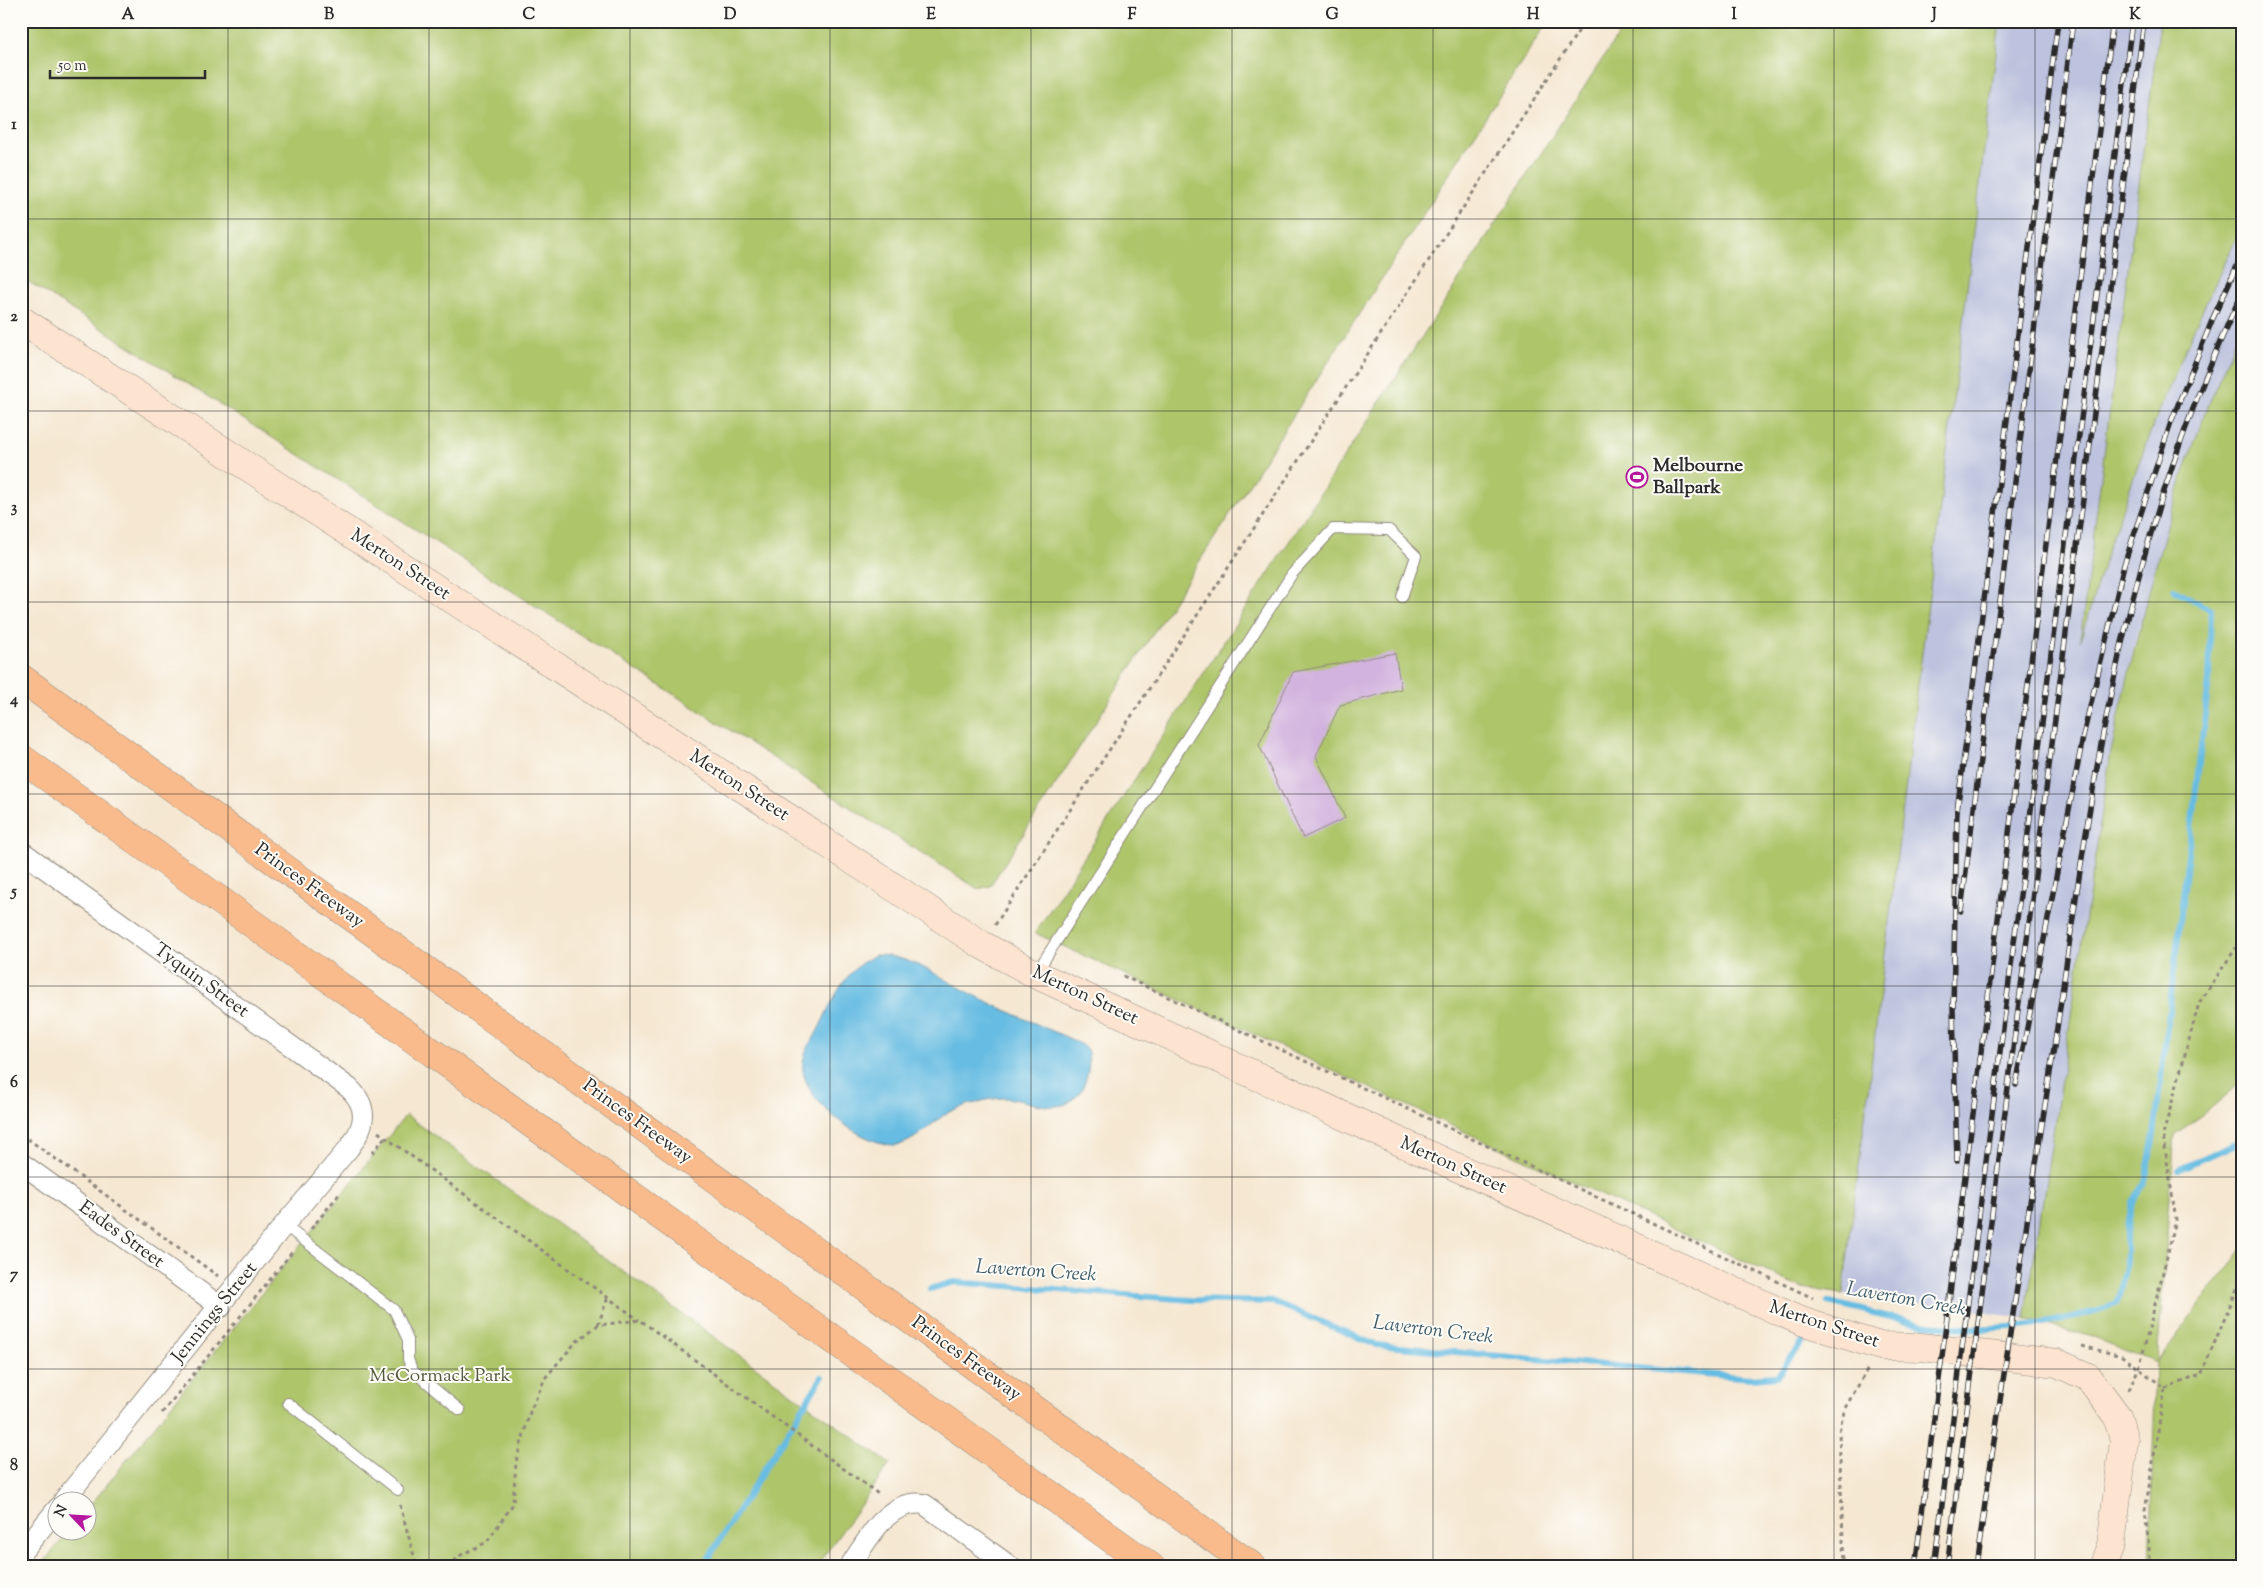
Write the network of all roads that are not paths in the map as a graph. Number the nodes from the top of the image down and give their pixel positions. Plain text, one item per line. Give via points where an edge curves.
1 (21, 320) edge
2 (1402, 597) dead end
3 (21, 678) edge
4 (21, 758) edge
5 (21, 851) edge
6 (1035, 974) junction
7 (363, 1122) joint
8 (21, 1163) edge
9 (284, 1225) junction
10 (221, 1307) junction
11 (288, 1403) dead end
12 (460, 1410) dead end
13 (72, 1490) edge
14 (398, 1490) dead end
15 (48, 1520) edge
16 (21, 1553) edge
17 (2109, 1560) edge
18 (849, 1567) edge
19 (1011, 1567) edge
20 (1151, 1567) edge
21 (1253, 1567) edge

1 - 6 street, Merton Street via 982,945
2 - 6 lane via 1416,556 1389,530 1333,529 1292,574
3 - 21 highway, Princes Freeway
4 - 20 highway
5 - 7 street, Tyquin Street via 349,1088 361,1103
6 - 17 street, Merton Street via 1801,1321 1880,1346 1921,1347 2057,1363 2088,1377 2117,1416 2124,1440
7 - 9 street, Jennings Street via 349,1148
8 - 10 street, Eades Street
9 - 10 street, Jennings Street
9 - 12 lane via 394,1310 408,1340 408,1359 412,1370
10 - 13 street, Jennings Street
11 - 14 lane
15 - 16 street
18 - 19 street via 892,1511 913,1502 924,1504

